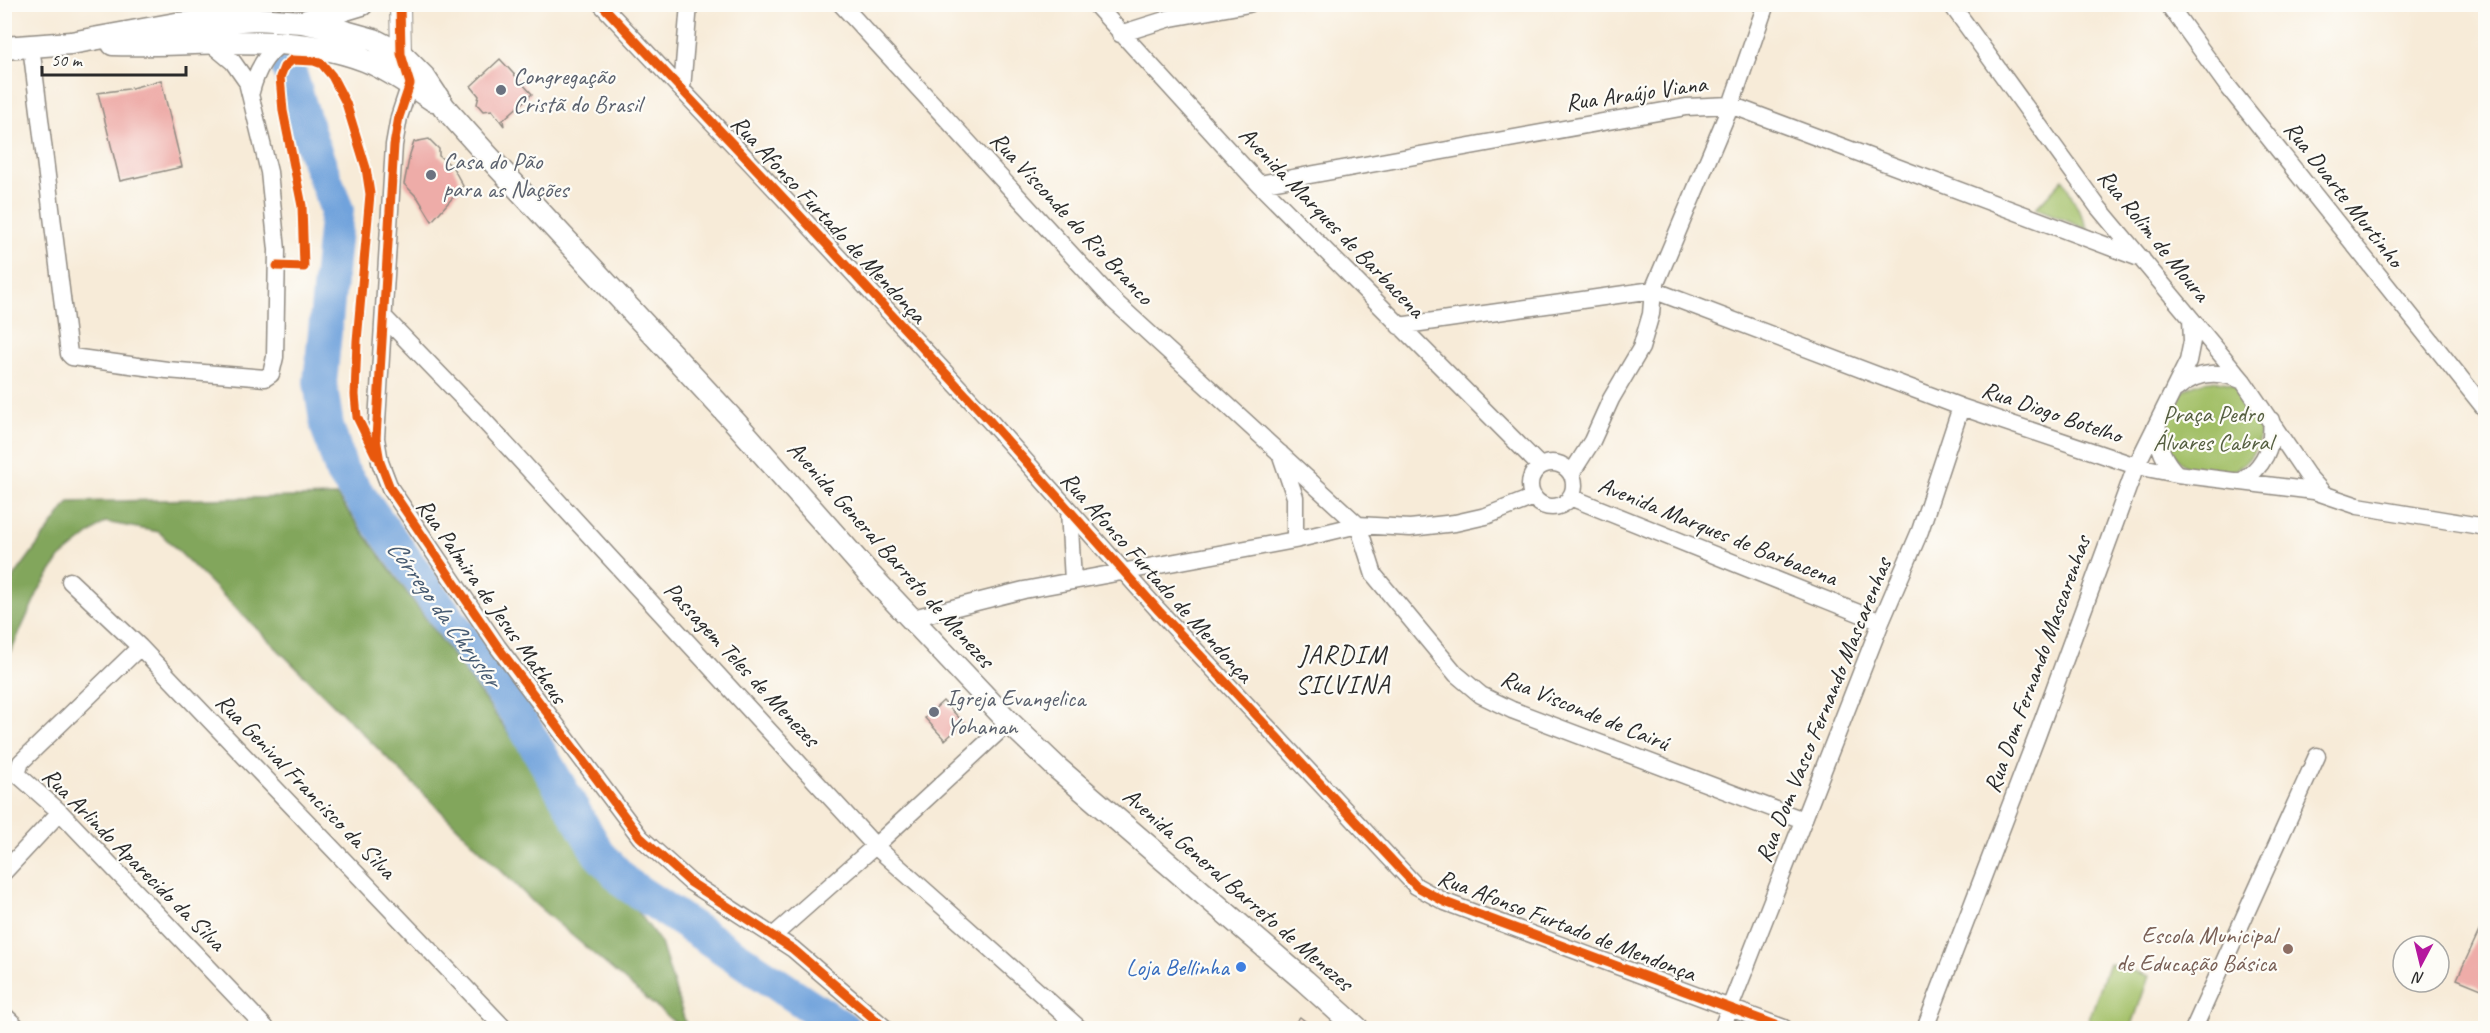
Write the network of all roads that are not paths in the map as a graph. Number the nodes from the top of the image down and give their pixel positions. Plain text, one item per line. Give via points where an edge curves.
1 (362, 4) edge
2 (400, 4) edge
3 (601, 4) edge
4 (689, 4) edge
5 (841, 4) edge
6 (1095, 4) edge
7 (1249, 4) edge
8 (1766, 4) edge
9 (1951, 4) edge
10 (2168, 4) edge
11 (302, 22) junction
12 (1120, 34) junction
13 (209, 42) junction
14 (71, 43) junction
15 (281, 44) junction
16 (32, 46) junction
17 (4, 48) edge
18 (401, 54) junction
19 (410, 84) junction
20 (682, 89) junction
21 (251, 92) junction
22 (1731, 105) junction
23 (444, 107) junction
24 (1259, 184) junction
25 (2142, 259) junction
26 (1653, 298) junction
27 (384, 317) junction
28 (2191, 319) junction
29 (1399, 326) junction
30 (2243, 381) junction
31 (2173, 391) junction
32 (1961, 407) junction
33 (2486, 410) edge
34 (2271, 419) junction
35 (2158, 421) junction
36 (1280, 452) junction
37 (1540, 466) junction
38 (2136, 466) junction
39 (1571, 474) junction
40 (2177, 474) junction
41 (2240, 482) junction
42 (2323, 493) junction
43 (1534, 497) junction
44 (1570, 497) junction
45 (1069, 510) junction
46 (1358, 525) junction
47 (2486, 527) edge
48 (1295, 540) junction
49 (1125, 572) junction
50 (70, 581) dead end
51 (1072, 581) junction
52 (913, 618) junction
53 (1881, 622) junction
54 (140, 647) junction
55 (1009, 722) junction
56 (2317, 756) dead end
57 (60, 812) junction
58 (1803, 820) junction
59 (875, 846) junction
60 (4, 872) edge
61 (774, 936) junction
62 (1730, 1009) junction
63 (4, 1016) edge
64 (18, 1029) edge
65 (266, 1029) edge
66 (504, 1029) edge
67 (885, 1029) edge
68 (1079, 1029) edge
69 (1357, 1029) edge
70 (1722, 1029) edge
71 (1784, 1029) edge
72 (1925, 1029) edge
73 (2194, 1029) edge

1 - 11 main road
2 - 18 street
3 - 20 street, Rua Afonso Furtado de Mendonça
4 - 20 street
5 - 36 street, Rua Visconde do Rio Branco via 1114,301
6 - 12 street, Avenida Marques de Barbacena
7 - 12 street via 1171,18
8 - 22 street
9 - 25 street, Rua Rolim de Moura via 2098,207
10 - 33 street, Rua Duarte Murtinho via 2226,84
11 - 14 main road via 211,20
11 - 18 main road via 374,40
12 - 24 street, Avenida Marques de Barbacena
13 - 14 main road via 153,46
13 - 15 main road
13 - 21 street via 238,67
14 - 16 main road
15 - 19 main road via 350,56
15 - 21 street via 261,65
16 - 17 main road
16 - 21 street via 72,357 257,379 271,374 275,357 275,218
18 - 19 street
18 - 23 main road via 424,77
19 - 23 main road
19 - 27 street, Rua Palmira de Jesus Matheus via 394,145
20 - 45 street, Rua Afonso Furtado de Mendonça
22 - 24 street, Rua Araújo Viana via 1686,107
22 - 25 street, Rua Araújo Viana
22 - 26 street
23 - 52 main road, Avenida General Barreto de Menezes
24 - 29 street, Avenida Marques de Barbacena
25 - 28 street, Rua Rolim de Moura
26 - 29 street
26 - 32 street, Rua Diogo Botelho
26 - 39 street via 1634,336 1627,373
27 - 59 street, Passagem Teles de Menezes
27 - 61 street, Rua Palmira de Jesus Matheus via 376,438 390,488 498,647 640,837 690,882
28 - 30 street, Rua Rolim de Moura
28 - 31 street, Rua Dom Fernando Mascarenhas via 2190,355
29 - 37 street, Avenida Marques de Barbacena
30 - 31 street via 2226,374 2206,374
30 - 34 street, Rua Rolim de Moura
31 - 35 street, Rua Dom Fernando Mascarenhas
32 - 38 street, Rua Diogo Botelho
32 - 53 street, Rua Dom Vasco Fernando Mascarenhas via 1920,531
34 - 41 street via 2271,438 2265,456 2254,472
34 - 42 street, Rua Rolim de Moura
35 - 38 street, Rua Dom Fernando Mascarenhas
35 - 40 street via 2161,451
36 - 46 street, Rua Visconde do Rio Branco
36 - 48 street via 1294,497
37 - 39 street via 1561,465
37 - 43 street via 1532,477
38 - 40 street, Rua Diogo Botelho
38 - 72 street, Rua Dom Fernando Mascarenhas
39 - 44 street via 1574,486
40 - 41 street, Rua Diogo Botelho
41 - 42 street, Rua Diogo Botelho
42 - 47 street, Rua Diogo Botelho via 2358,506
43 - 44 street via 1549,506 1561,505
43 - 46 street via 1455,524 1410,528
44 - 53 street, Avenida Marques de Barbacena
45 - 49 street, Rua Afonso Furtado de Mendonça
45 - 51 street, Rua Afonso Furtado de Mendonça
46 - 48 street
46 - 58 street, Rua Visconde de Cairú via 1374,576 1456,674 1481,695
48 - 49 street
49 - 51 street
49 - 62 street, Rua Afonso Furtado de Mendonça via 1416,886 1445,902
50 - 54 street, Rua Genival Francisco da Silva
51 - 52 street
52 - 55 main road, Avenida General Barreto de Menezes
53 - 58 street, Rua Dom Vasco Fernando Mascarenhas
54 - 57 street, Rua Arlindo Aparecido da Silva via 21,762 17,774
54 - 66 street, Rua Genival Francisco da Silva
55 - 59 street
55 - 69 main road, Avenida General Barreto de Menezes
56 - 73 street
57 - 60 street
57 - 65 street, Rua Arlindo Aparecido da Silva
58 - 62 street, Rua Dom Vasco Fernando Mascarenhas
59 - 61 street
59 - 68 street, Passagem Teles de Menezes
61 - 67 street, Rua Palmira de Jesus Matheus via 854,999
62 - 70 street, Rua Dom Vasco Fernando Mascarenhas
62 - 71 street, Rua Afonso Furtado de Mendonça
63 - 64 street

